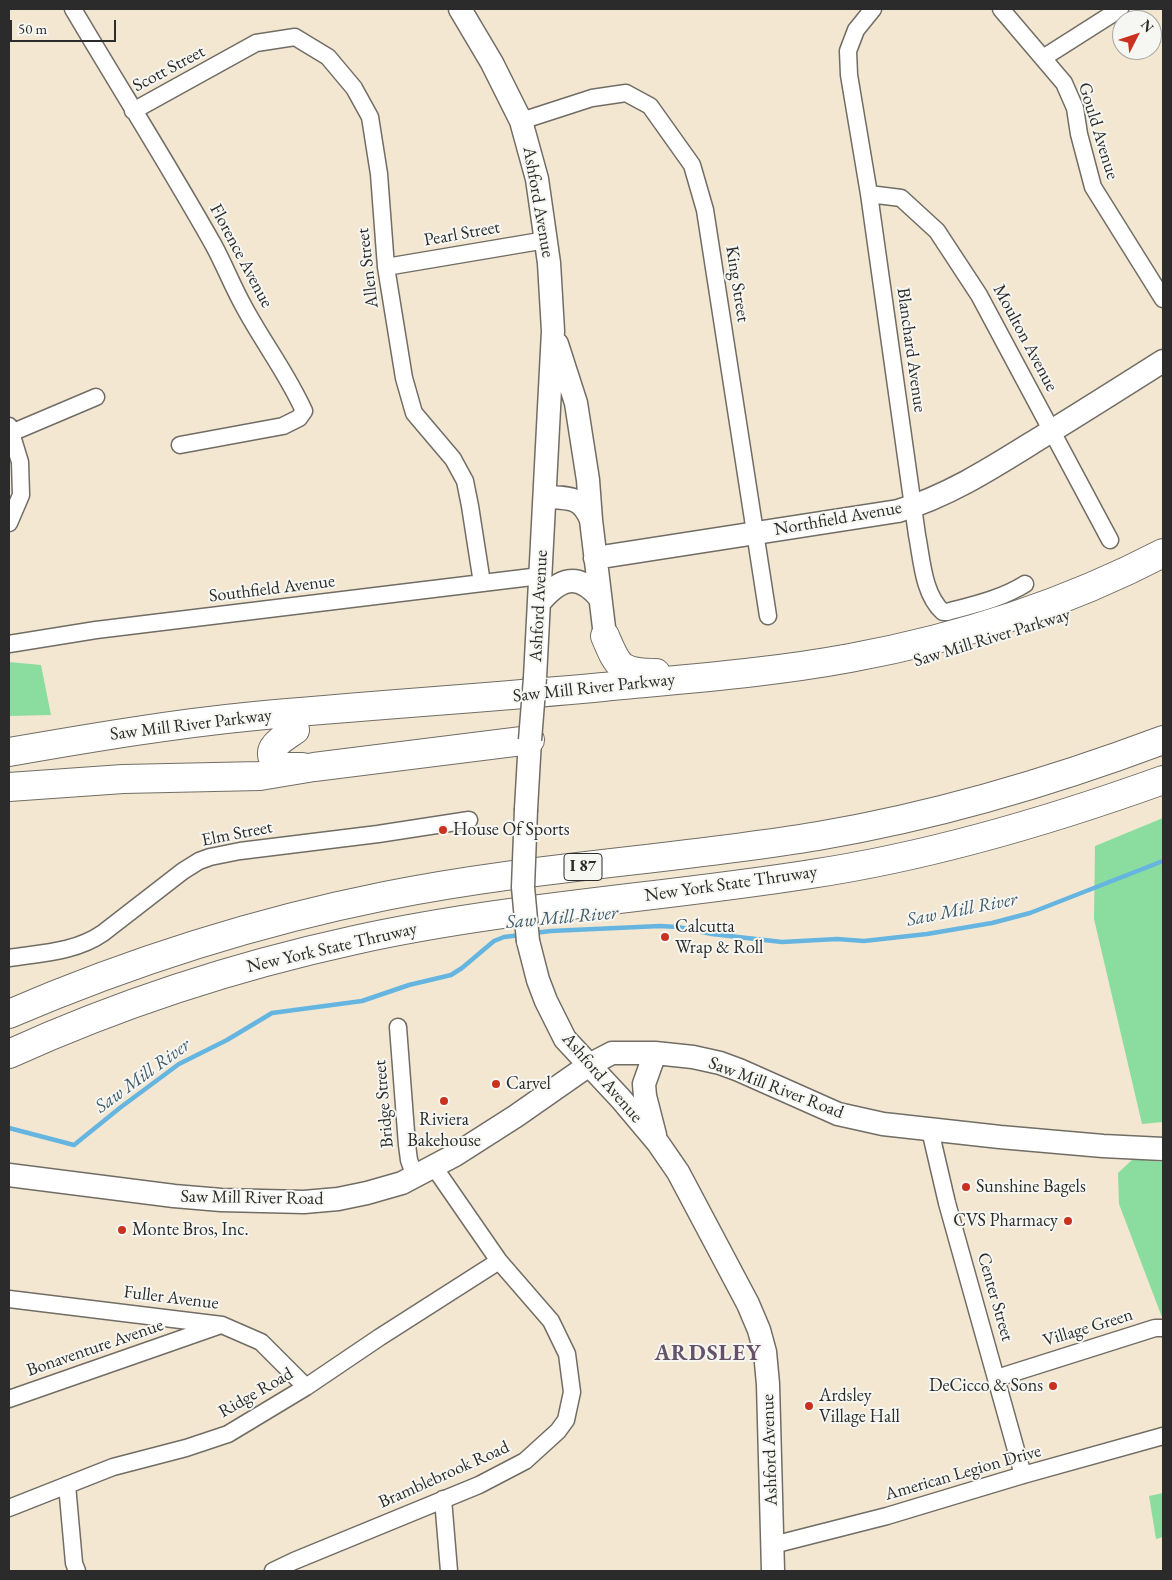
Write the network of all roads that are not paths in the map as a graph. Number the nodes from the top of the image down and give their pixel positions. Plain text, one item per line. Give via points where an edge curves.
1 (73, 9) edge
2 (460, 9) edge
3 (873, 9) edge
4 (1001, 9) edge
5 (1120, 9) edge
6 (1043, 58) junction
7 (224, 62) joint
8 (133, 111) junction
9 (521, 122) junction
10 (869, 194) junction
11 (546, 240) junction
12 (386, 267) junction
13 (1163, 299) edge
14 (553, 331) junction
15 (1163, 361) edge
16 (96, 397) dead end
17 (10, 430) edge
18 (1052, 431) junction
19 (180, 445) dead end
20 (545, 497) junction
21 (913, 506) junction
22 (591, 520) junction
23 (9, 523) edge
24 (755, 533) junction
25 (1110, 540) dead end
26 (1163, 553) edge
27 (595, 558) junction
28 (1163, 572) edge
29 (540, 576) junction
30 (482, 583) junction
31 (1025, 584) dead end
32 (600, 598) junction
33 (539, 603) junction
34 (768, 616) dead end
35 (605, 636) junction
36 (9, 644) edge
37 (748, 672) junction
38 (542, 685) junction
39 (295, 730) junction
40 (1163, 740) edge
41 (522, 742) junction
42 (9, 752) edge
43 (314, 767) junction
44 (9, 770) edge
45 (1163, 780) edge
46 (9, 787) edge
47 (468, 820) dead end
48 (9, 958) edge
49 (9, 1014) edge
50 (398, 1027) dead end
51 (655, 1053) junction
52 (9, 1054) edge
53 (589, 1065) junction
54 (930, 1130) junction
55 (658, 1143) junction
56 (1163, 1149) edge
57 (424, 1172) junction
58 (9, 1176) edge
59 (499, 1261) junction
60 (9, 1298) edge
61 (222, 1325) junction
62 (1163, 1328) edge
63 (997, 1378) junction
64 (306, 1387) junction
65 (9, 1399) edge
66 (1163, 1436) edge
67 (1023, 1475) junction
68 (67, 1485) junction
69 (443, 1499) junction
70 (9, 1508) edge
71 (773, 1545) junction
72 (77, 1571) edge
73 (273, 1571) edge
74 (449, 1571) edge
75 (772, 1571) edge

1 - 8 street, Florence Avenue
2 - 9 main road, Ashford Avenue via 492,63
3 - 10 street, Blanchard Avenue via 856,30 848,51 849,76
4 - 6 street, Gould Avenue
5 - 6 street
6 - 13 street, Gould Avenue via 1064,83 1075,108 1093,187
7 - 8 street, Scott Street
7 - 12 street, Allen Street via 256,44 295,37 328,57 354,88 370,117 379,174
8 - 19 street, Florence Avenue via 214,246 243,306 276,357 304,411 299,418 283,426
9 - 11 main road, Ashford Avenue via 537,179
9 - 24 street, King Street via 592,98 626,94 650,106 692,165 705,210
10 - 18 street, Moulton Avenue via 901,198 938,231 979,294
10 - 21 street, Blanchard Avenue
11 - 12 street, Pearl Street
11 - 14 main road, Ashford Avenue
12 - 30 street, Allen Street via 404,378 414,413 453,458 465,481
14 - 20 main road, Ashford Avenue
14 - 22 main road via 576,403
15 - 18 main road, Northfield Avenue
16 - 17 street
17 - 23 street via 20,462 21,495
18 - 21 main road, Northfield Avenue via 1001,463
18 - 25 street, Moulton Avenue
20 - 22 main road via 578,501
20 - 29 main road, Ashford Avenue
21 - 24 main road, Northfield Avenue
21 - 31 street, Blanchard Avenue via 928,589 943,612 985,601
22 - 27 main road
24 - 27 main road, Northfield Avenue
24 - 34 street, King Street
26 - 37 highway, Saw Mill River Parkway via 1047,605 949,636 849,658
27 - 32 main road
28 - 39 highway, Saw Mill River Parkway via 1057,620 910,663 859,674 562,708
29 - 30 street, Southfield Avenue
29 - 33 main road, Ashford Avenue
30 - 36 street, Southfield Avenue via 96,630
32 - 33 main road via 584,584 567,581 555,586
32 - 35 main road
33 - 38 main road, Ashford Avenue
35 - 37 highway via 616,661 632,672
35 - 38 highway via 600,664 593,673 582,680
37 - 38 highway, Saw Mill River Parkway
38 - 41 main road, Ashford Avenue, bridge
38 - 42 highway, Saw Mill River Parkway via 212,721
39 - 43 highway via 274,746 273,760 280,767
39 - 44 highway, Saw Mill River Parkway via 167,744
40 - 49 highway, New York State Thruway / I 87 via 1018,790 919,816 766,844 438,886 313,912 140,962
41 - 43 highway
41 - 53 main road, Ashford Avenue, bridge via 523,900 528,941 538,980 555,1020 565,1039
43 - 46 highway via 260,776
45 - 52 highway, New York State Thruway / I 87 via 1017,828 866,864 757,882 457,921 314,949 156,996
47 - 48 street, Elm Street via 210,857 183,870 89,942
50 - 57 street, Bridge Street via 409,1160
51 - 53 main road, Saw Mill River Road via 612,1052
51 - 54 main road, Saw Mill River Road via 720,1063 838,1114
51 - 55 main road via 644,1084
53 - 55 main road, Ashford Avenue
53 - 57 main road, Saw Mill River Road via 516,1116
54 - 56 main road, Saw Mill River Road
54 - 63 street, Center Street via 947,1203
55 - 71 main road, Ashford Avenue via 678,1172 748,1304 761,1337 768,1384
57 - 58 main road, Saw Mill River Road via 402,1183 338,1199 281,1202 174,1196
57 - 59 street, Bramblebrook Road
59 - 64 street, Ridge Road
59 - 69 street, Bramblebrook Road via 551,1321 567,1354 572,1392 566,1420 525,1461
60 - 61 street, Fuller Avenue
61 - 64 street, Fuller Avenue via 261,1342
61 - 65 street, Bonaventure Avenue
62 - 63 street, Village Green
63 - 67 street, Center Street
64 - 68 street, Ridge Road via 228,1434 113,1467
66 - 67 street, American Legion Drive
67 - 71 street, American Legion Drive via 886,1516
68 - 70 street, Ridge Road
68 - 72 street
69 - 73 street, Bramblebrook Road
69 - 74 street
71 - 75 main road, Ashford Avenue

